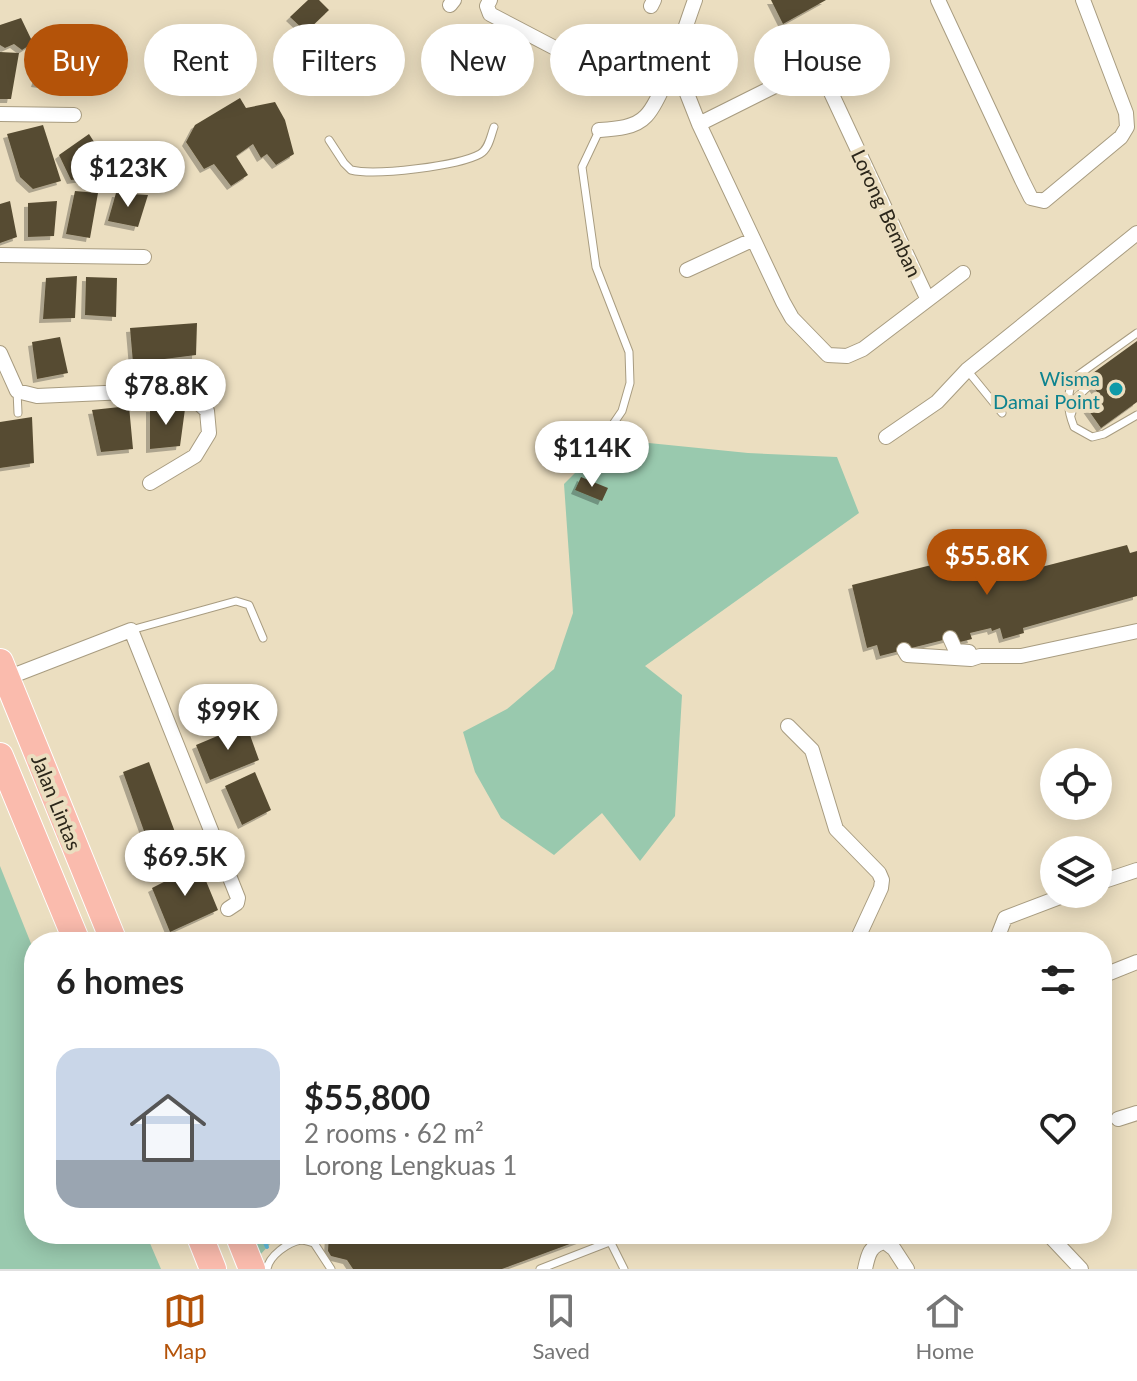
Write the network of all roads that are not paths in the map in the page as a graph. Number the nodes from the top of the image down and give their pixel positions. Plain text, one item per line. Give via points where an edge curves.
1 (490, 0) edge
2 (695, 0) edge
3 (938, 0) edge
4 (1083, 0) edge
5 (686, 24) edge
6 (550, 45) edge
7 (658, 96) edge
8 (688, 96) edge
9 (0, 114) edge
10 (74, 115) dead end
11 (699, 124) junction
12 (494, 127) dead end
13 (599, 130) joint
14 (329, 140) dead end
15 (1137, 233) edge
16 (752, 240) junction
17 (0, 255) edge
18 (144, 257) dead end
19 (687, 270) dead end
20 (963, 273) dead end
21 (927, 298) junction
22 (1137, 333) edge
23 (0, 353) edge
24 (967, 370) junction
25 (1091, 384) dead end
26 (17, 391) junction
27 (18, 413) dead end
28 (1002, 413) dead end
29 (1137, 415) edge
30 (1070, 417) junction
31 (886, 437) dead end
32 (582, 462) dead end
33 (150, 483) dead end
34 (131, 630) junction
35 (1137, 631) edge
36 (263, 638) dead end
37 (950, 638) dead end
38 (904, 650) dead end
39 (980, 656) junction
40 (3, 670) edge
41 (788, 726) dead end
42 (0, 756) edge
43 (1137, 870) edge
44 (1112, 878) edge
45 (1040, 905) edge
46 (228, 909) dead end
47 (73, 932) edge
48 (110, 932) edge
49 (861, 932) edge
50 (1000, 932) edge
51 (1137, 962) edge
52 (1112, 972) edge
53 (1137, 1113) edge
54 (1118, 1119) dead end
55 (203, 1244) edge
56 (242, 1244) edge
57 (289, 1244) edge
58 (315, 1244) edge
59 (608, 1244) edge
60 (612, 1244) edge
61 (877, 1244) edge
62 (888, 1244) edge
63 (1057, 1244) edge
64 (213, 1269) edge
65 (252, 1269) edge
66 (267, 1269) edge
67 (331, 1269) edge
68 (540, 1269) edge
69 (624, 1269) edge
70 (865, 1269) edge
71 (907, 1269) edge
72 (1081, 1269) edge

1 - 6 street via 490,14
2 - 5 street
3 - 4 street via 1031,198 1044,201 1127,127
7 - 13 street via 645,118 620,129
8 - 11 street, Lorong Bemban
9 - 10 street
11 - 16 street, Lorong Bemban
11 - 21 street, Lorong Bemban via 805,71 816,71 827,84
12 - 14 lane via 479,154 411,170 351,170
13 - 32 lane via 582,167 596,267 629,352 630,383 622,411
15 - 24 street
16 - 19 street
16 - 21 street, Lorong Bemban via 792,318 828,355 847,356 863,349
17 - 18 street
20 - 21 street
22 - 30 lane via 1074,378 1068,389
23 - 26 street
24 - 28 lane
24 - 31 street via 937,402
25 - 30 lane via 1077,397
26 - 27 lane
26 - 33 street via 37,396 190,395 207,411 209,433 195,456
29 - 30 lane via 1092,437 1074,427
34 - 36 lane via 236,601 249,605
34 - 40 street
34 - 46 street via 238,898
35 - 39 street via 1021,656
37 - 39 street via 956,651
38 - 39 street via 907,655
40 - 48 highway, Jalan Lintas
41 - 49 street via 812,750 836,829 882,880
42 - 47 highway, Jalan Lintas
43 - 44 street
45 - 50 street via 1005,918
51 - 52 street
53 - 54 street
55 - 64 highway
56 - 65 highway
57 - 66 lane
58 - 67 lane
59 - 68 lane
60 - 69 lane
61 - 70 street via 868,1253
62 - 71 street
63 - 72 street

